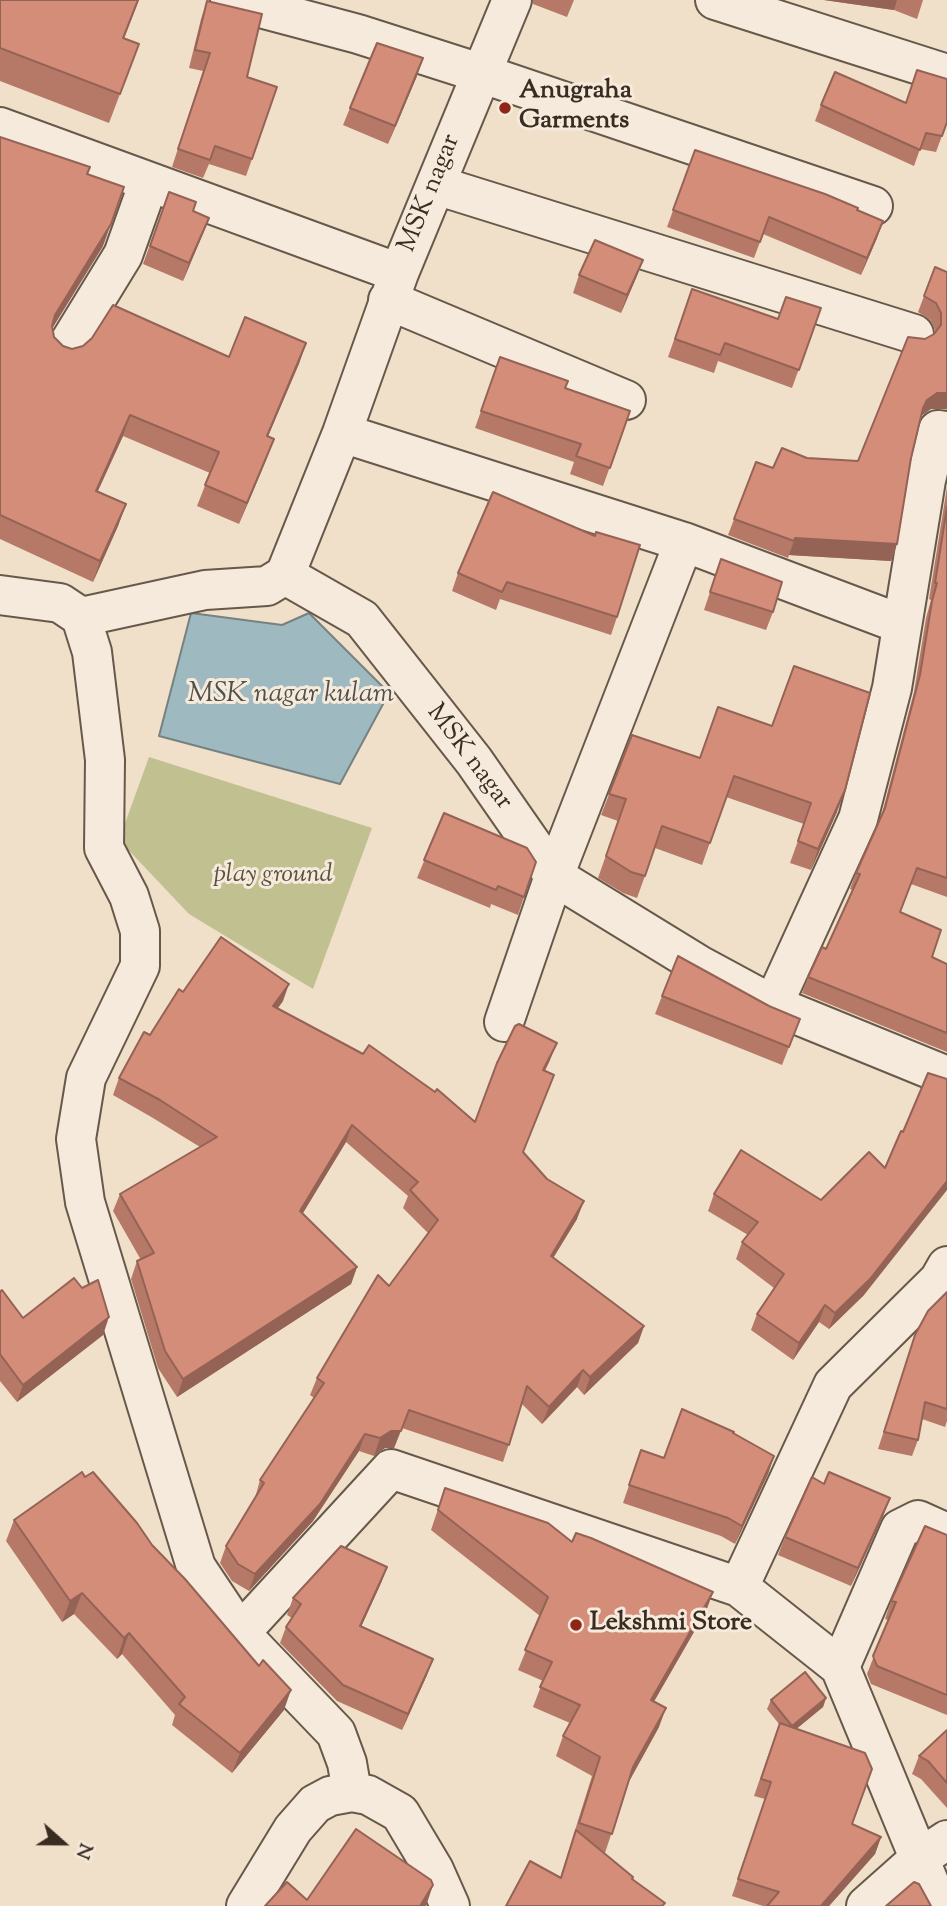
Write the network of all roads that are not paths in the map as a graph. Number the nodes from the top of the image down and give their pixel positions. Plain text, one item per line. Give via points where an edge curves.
1 (230, 0) edge
2 (512, 0) edge
3 (715, 0) edge
4 (480, 73) junction
5 (947, 74) edge
6 (0, 127) edge
7 (149, 182) junction
8 (436, 185) junction
9 (873, 205) dead end
10 (394, 286) junction
11 (914, 334) dead end
12 (66, 348) edge
13 (626, 400) dead end
14 (947, 431) edge
15 (342, 433) junction
16 (684, 542) junction
17 (285, 575) junction
18 (0, 595) edge
19 (81, 617) junction
20 (901, 624) junction
21 (554, 877) junction
22 (773, 1005) junction
23 (504, 1022) dead end
24 (947, 1076) edge
25 (947, 1266) edge
26 (947, 1533) edge
27 (739, 1587) junction
28 (240, 1633) junction
29 (839, 1667) junction
30 (352, 1792) junction
31 (934, 1849) edge
32 (246, 1906) edge
33 (450, 1906) edge
34 (866, 1906) edge
35 (939, 1906) edge

1 - 4 street
2 - 4 street, MSK nagar
3 - 5 street
4 - 8 street, MSK nagar
4 - 9 street
6 - 7 street
7 - 10 street
7 - 12 street via 123,256
8 - 10 street, MSK nagar
8 - 11 street
10 - 13 street
10 - 15 street, MSK nagar
14 - 20 street via 938,430 926,480
15 - 16 street
15 - 17 street, MSK nagar
16 - 20 street
16 - 21 street
17 - 19 street via 267,586 205,590
17 - 21 street, MSK nagar via 362,619 474,761
18 - 19 street via 60,603
19 - 28 street via 92,652 104,760 104,848 129,896 140,931 140,967 86,1078 76,1139 85,1202 196,1567
20 - 22 street via 891,688 858,820
21 - 22 street, MSK nagar
21 - 23 street
22 - 24 street, MSK nagar
25 - 27 street via 939,1280 833,1385
26 - 29 street via 918,1520 901,1529
27 - 28 street via 391,1469
27 - 29 street
28 - 30 street via 337,1733
29 - 31 street
30 - 32 street via 314,1804 293,1829
30 - 33 street via 368,1795 400,1813
31 - 34 street
31 - 35 street

